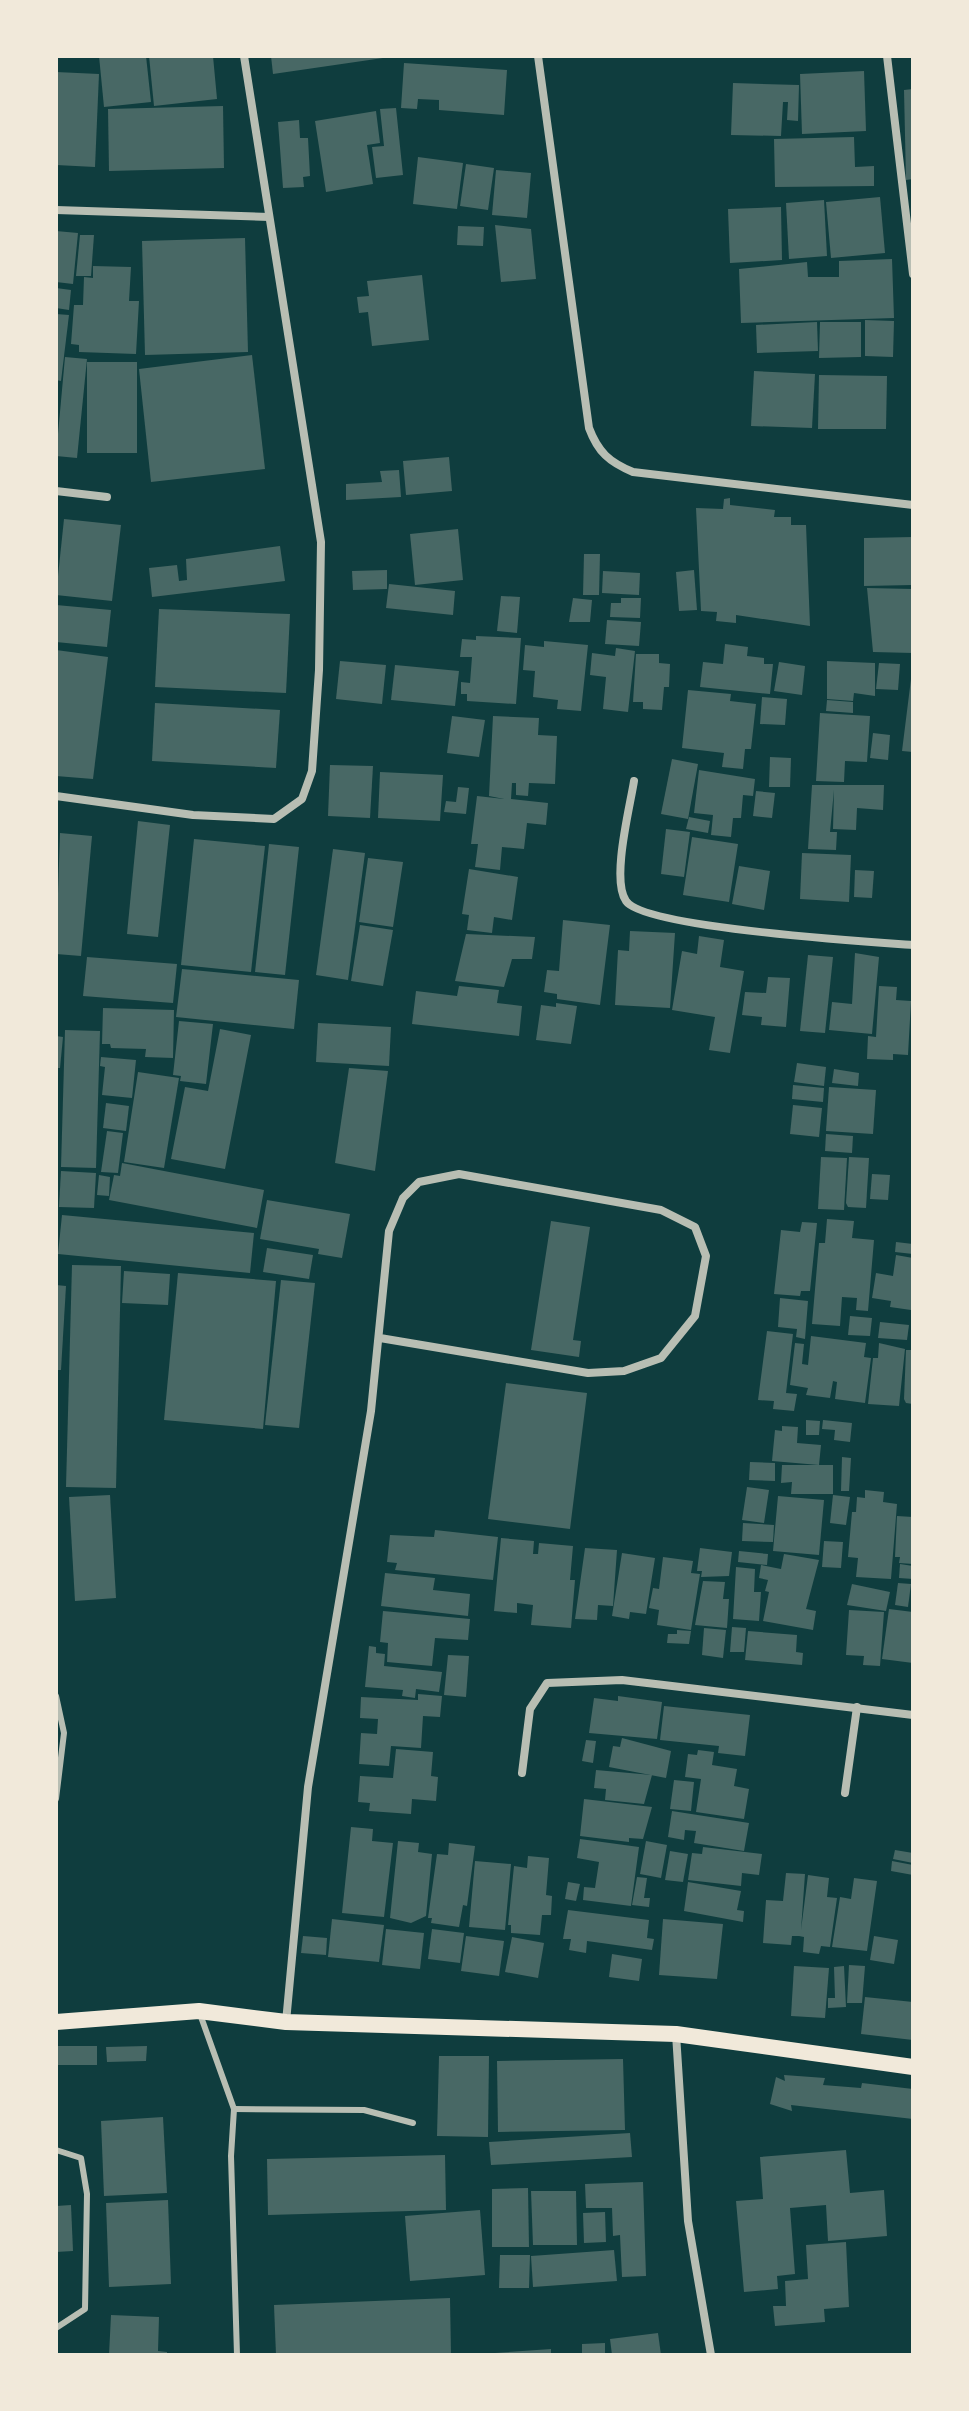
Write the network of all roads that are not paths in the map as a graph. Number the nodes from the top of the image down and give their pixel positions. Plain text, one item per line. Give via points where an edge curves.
1 (244, 56) edge
2 (538, 56) edge
3 (887, 56) edge
4 (56, 210) edge
5 (269, 217) junction
6 (913, 274) edge
7 (56, 491) edge
8 (107, 497) dead end
9 (913, 505) edge
10 (634, 781) dead end
11 (56, 796) edge
12 (913, 945) edge
13 (380, 1338) junction
14 (56, 1696) edge
15 (857, 1707) junction
16 (913, 1715) edge
17 (522, 1773) dead end
18 (845, 1793) dead end
19 (56, 1799) edge
20 (199, 2011) junction
21 (56, 2022) edge
22 (286, 2022) junction
23 (676, 2034) junction
24 (913, 2067) edge
25 (234, 2109) junction
26 (413, 2123) dead end
27 (56, 2150) edge
28 (56, 2328) edge
29 (237, 2355) edge
30 (711, 2355) edge

1 - 5 street
2 - 9 street via 589,428 611,463 633,472
3 - 6 street
4 - 5 street
5 - 11 street via 321,542 312,771 302,799 274,819 246,821
7 - 8 street
10 - 12 street via 621,886 634,909 675,920
13 - 13 street via 389,1231 403,1198 419,1182 459,1174 661,1210 695,1227 706,1256 695,1316 661,1358 624,1371 588,1373
13 - 22 street via 308,1787
14 - 19 lane via 64,1733
15 - 16 street
15 - 17 street via 622,1680 547,1683 530,1709
15 - 18 street
20 - 21 main road
20 - 22 main road
20 - 25 lane
22 - 23 main road
23 - 24 main road
23 - 30 street via 688,2221
25 - 26 lane via 364,2110
25 - 29 lane
27 - 28 lane via 81,2158 87,2194 85,2309

